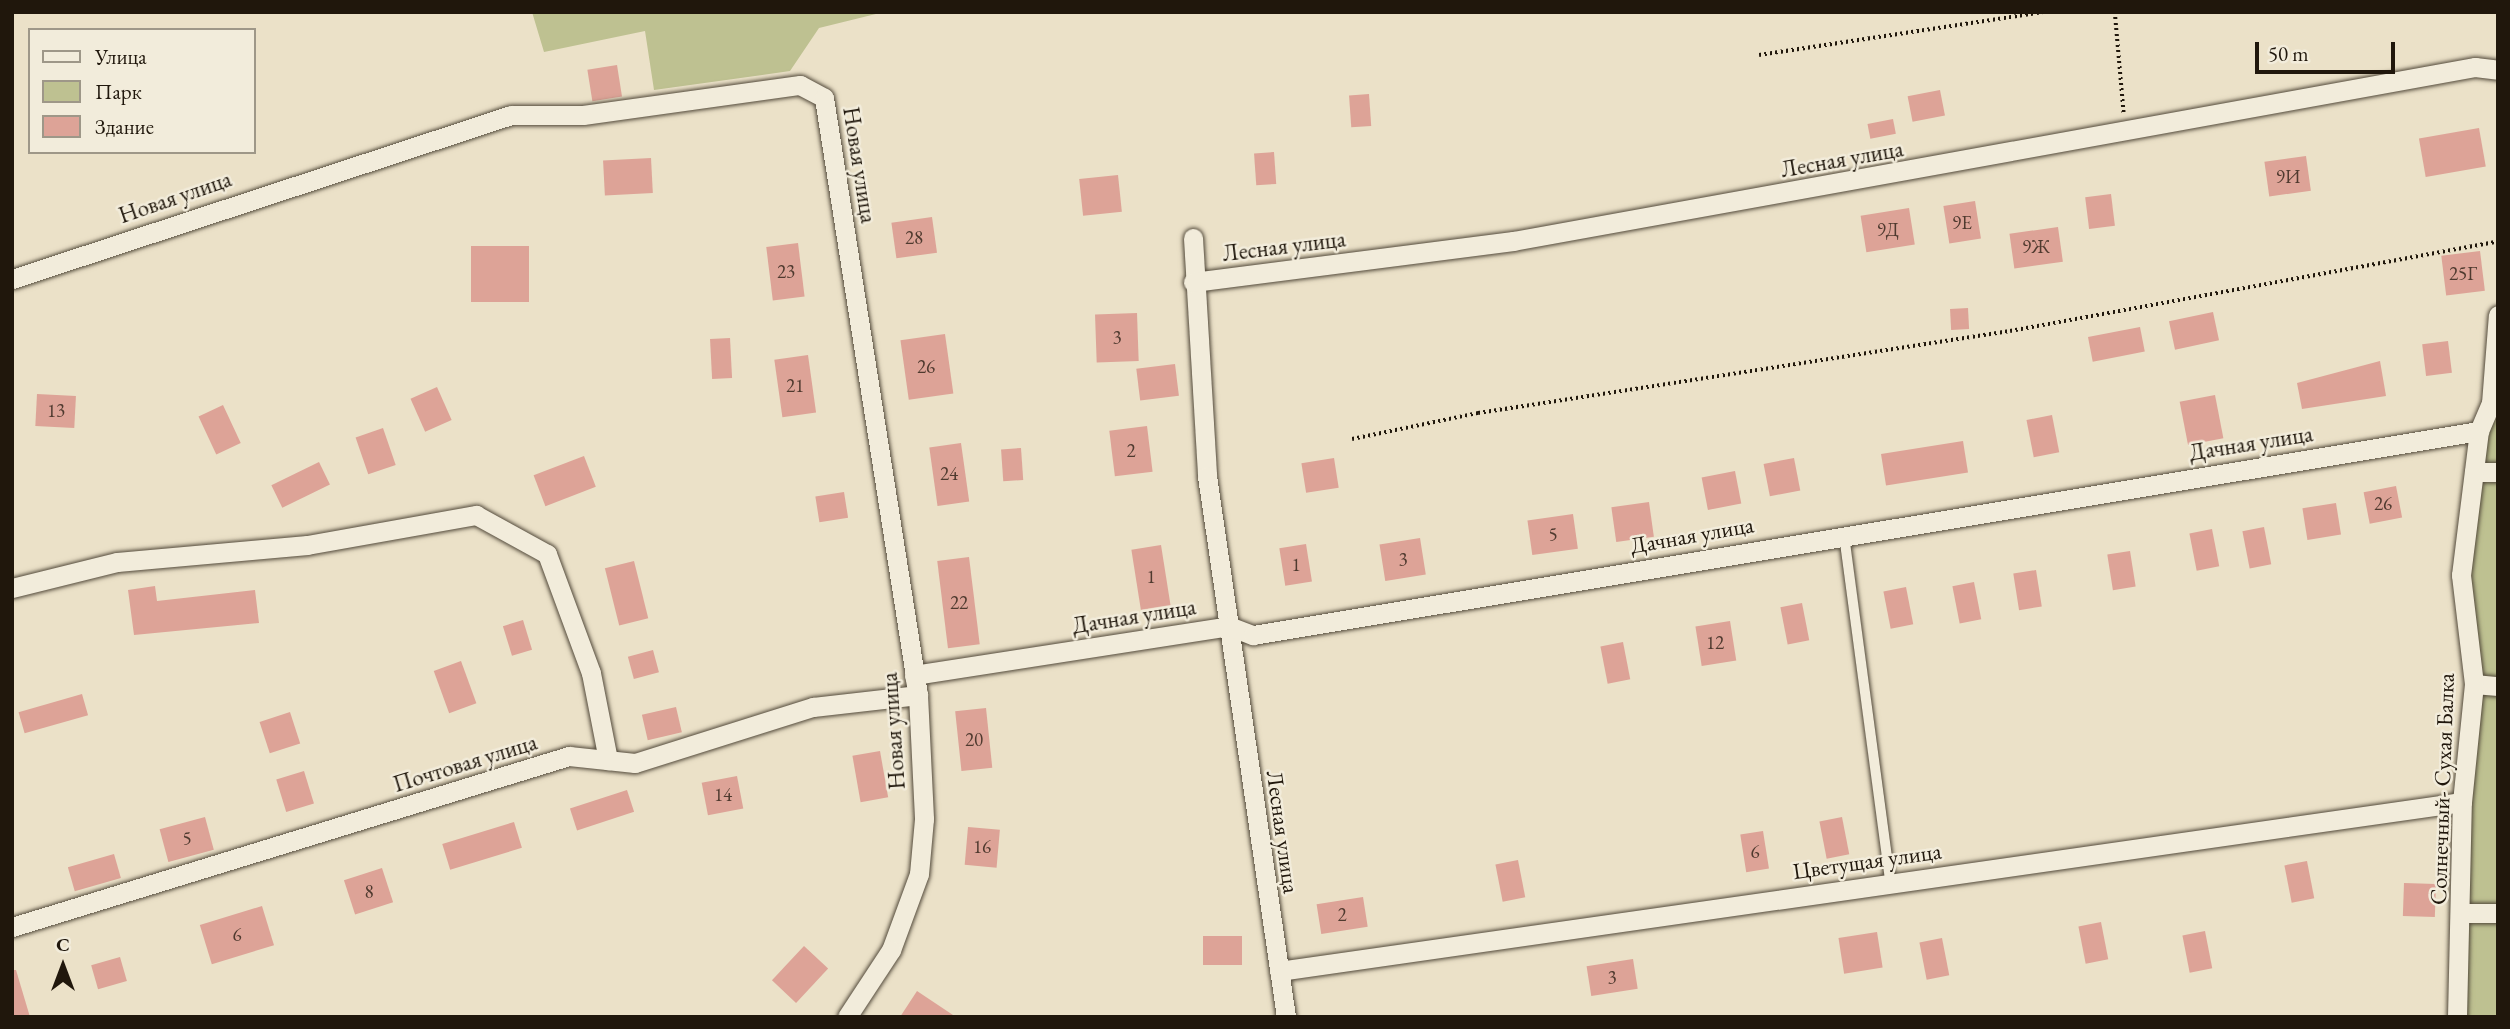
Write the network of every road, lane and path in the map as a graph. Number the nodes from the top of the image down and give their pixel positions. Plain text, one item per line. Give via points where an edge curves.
1 (2043, 12) edge
2 (2115, 12) edge
3 (1759, 55) dead end
4 (2498, 69) edge
5 (2124, 130) junction
6 (1193, 238) dead end
7 (2498, 241) edge
8 (12, 279) edge
9 (1193, 282) junction
10 (2498, 315) edge
11 (2479, 432) junction
12 (1352, 439) dead end
13 (2474, 472) junction
14 (2498, 472) edge
15 (1844, 534) junction
16 (12, 588) edge
17 (1229, 626) junction
18 (914, 674) junction
19 (2474, 684) junction
20 (2498, 686) edge
21 (918, 695) junction
22 (608, 760) junction
23 (2462, 802) junction
24 (1890, 882) junction
25 (2462, 913) junction
26 (2498, 913) edge
27 (12, 927) edge
28 (1279, 971) junction
29 (847, 1017) edge
30 (1286, 1017) edge
31 (2457, 1017) edge

1 - 3 path
2 - 5 path
4 - 5 street, Лесная улица via 2475,67
5 - 9 street, Лесная улица via 1513,242
6 - 9 street, Лесная улица
7 - 12 path via 2011,331 1478,413
8 - 18 street, Новая улица via 512,115 583,115 800,85 824,99
9 - 17 street, Лесная улица via 1207,476
10 - 11 street, Солнечный- Сухая Балка via 2491,403
11 - 13 street, Солнечный- Сухая Балка
11 - 15 street, Дачная улица
13 - 14 street
13 - 19 street, Солнечный- Сухая Балка via 2460,575
15 - 17 street, Дачная улица via 1253,635
15 - 24 lane
16 - 22 street via 117,562 307,545 476,515 547,554 591,673
17 - 18 street, Дачная улица
17 - 28 street, Лесная улица
18 - 21 street
19 - 20 street
19 - 23 street, Солнечный- Сухая Балка
21 - 22 street, Почтовая улица via 813,707 635,763
21 - 29 street, Новая улица via 924,819 919,874 891,950
22 - 27 street, Почтовая улица via 569,756
23 - 24 street, Цветущая улица
23 - 25 street, Солнечный- Сухая Балка
24 - 28 street, Цветущая улица
25 - 26 street
25 - 31 street, Солнечный- Сухая Балка
28 - 30 street, Лесная улица

